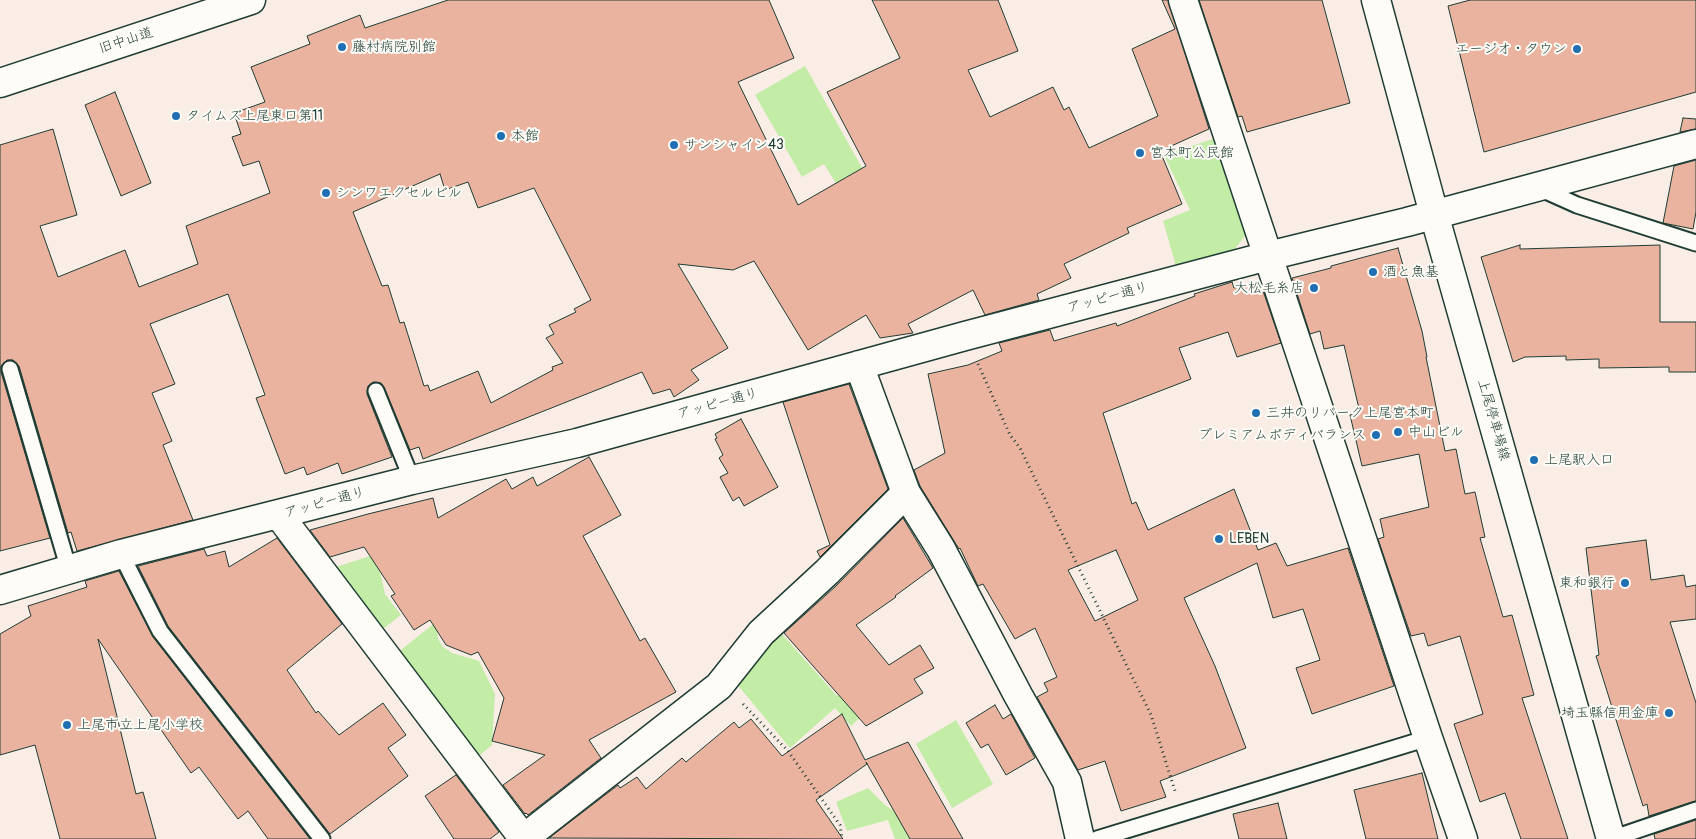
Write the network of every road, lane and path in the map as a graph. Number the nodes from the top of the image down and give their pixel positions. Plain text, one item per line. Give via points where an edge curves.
1 (251, 0) edge
2 (1183, 0) edge
3 (1376, 0) edge
4 (0, 82) edge
5 (1696, 144) edge
6 (1536, 186) junction
7 (1434, 214) junction
8 (1696, 243) edge
9 (1268, 256) junction
10 (966, 336) junction
11 (859, 365) junction
12 (10, 369) dead end
13 (376, 392) dead end
14 (412, 480) junction
15 (906, 492) junction
16 (278, 515) junction
17 (121, 554) junction
18 (69, 570) junction
19 (0, 590) edge
20 (719, 686) junction
21 (1428, 738) junction
22 (1696, 810) edge
23 (1182, 813) junction
24 (322, 839) edge
25 (523, 839) edge
26 (842, 839) edge
27 (1080, 839) edge
28 (1097, 839) edge
29 (1463, 839) edge
30 (1611, 839) edge

1 - 4 street, 旧中山道
2 - 9 street
3 - 7 street, 上尾停車場線
5 - 6 street, アッピー通り
6 - 7 street, アッピー通り
6 - 8 lane via 1577,205
7 - 9 street, アッピー通り
7 - 30 street, 上尾停車場線
9 - 10 street, アッピー通り
9 - 21 street
10 - 11 street, アッピー通り
10 - 23 path via 1010,434 1020,448 1151,715
11 - 14 street, アッピー通り via 577,443
11 - 15 street
12 - 18 lane
13 - 14 lane
14 - 16 street, アッピー通り
15 - 20 street via 761,633
15 - 27 street via 941,549 1067,782
16 - 17 street, アッピー通り
16 - 25 street
17 - 18 street, アッピー通り
17 - 24 lane via 160,631
18 - 19 street, アッピー通り
20 - 25 street
20 - 26 path via 730,690 788,751 840,825
21 - 23 lane
21 - 29 street
22 - 30 lane
23 - 28 lane

